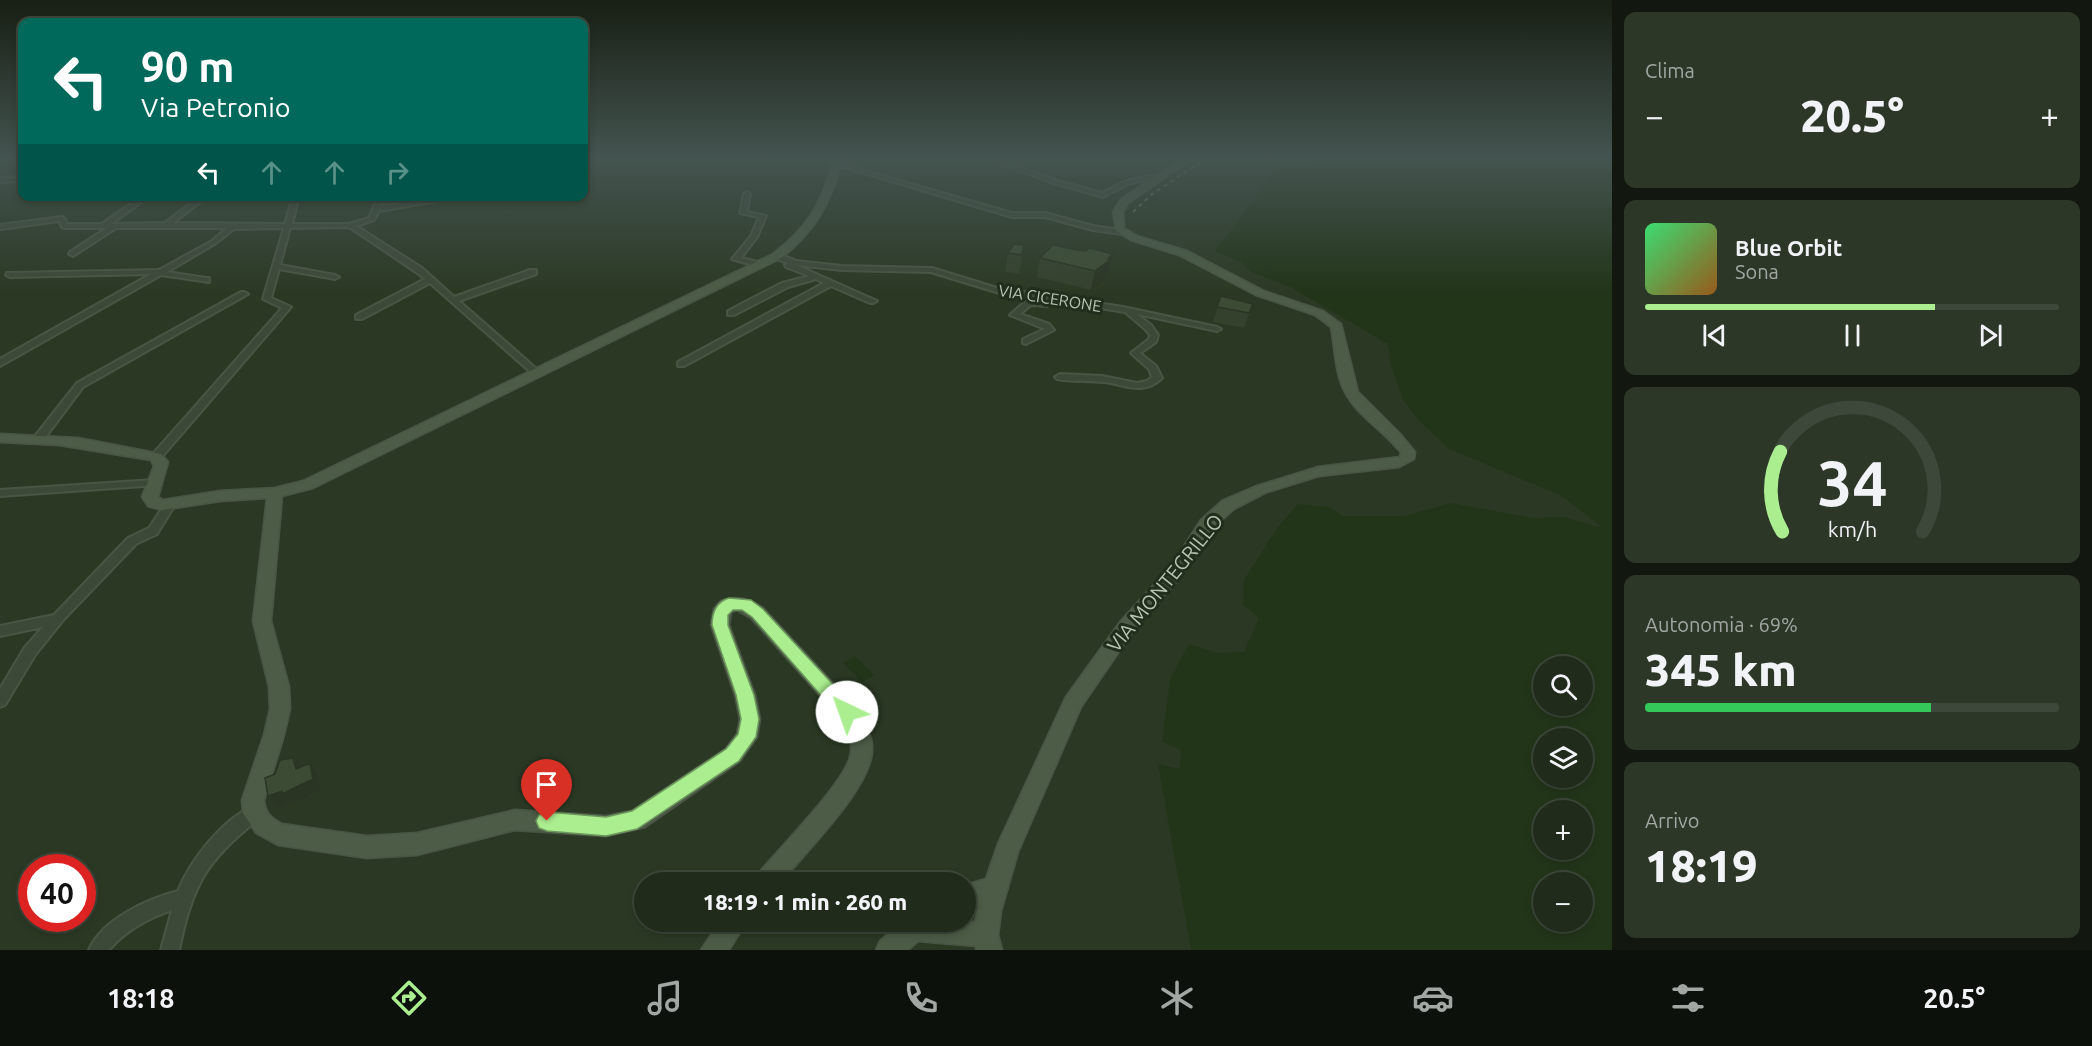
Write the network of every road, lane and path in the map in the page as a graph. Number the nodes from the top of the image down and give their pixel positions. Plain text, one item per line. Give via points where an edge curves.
1 (136, 203) edge
2 (195, 203) edge
3 (295, 203) edge
4 (378, 203) edge
5 (409, 203) edge
6 (745, 203) edge
7 (825, 203) edge
8 (974, 203) edge
9 (1124, 203) edge
10 (376, 209) junction
11 (166, 225) junction
12 (287, 225) junction
13 (103, 226) junction
14 (114, 226) junction
15 (349, 226) junction
16 (1, 227) edge
17 (232, 227) junction
18 (1128, 235) junction
19 (73, 254) dead end
20 (782, 257) junction
21 (759, 265) junction
22 (276, 266) junction
23 (533, 272) dead end
24 (159, 274) junction
25 (10, 276) dead end
26 (335, 277) dead end
27 (816, 277) junction
28 (206, 280) dead end
29 (430, 280) junction
30 (831, 283) junction
31 (244, 294) dead end
32 (453, 300) junction
33 (873, 301) dead end
34 (1106, 306) junction
35 (1126, 310) junction
36 (731, 314) dead end
37 (359, 317) dead end
38 (1216, 329) dead end
39 (1026, 341) dead end
40 (0, 363) edge
41 (681, 364) dead end
42 (537, 373) junction
43 (1060, 377) dead end
44 (40, 437) junction
45 (0, 438) edge
46 (156, 457) junction
47 (153, 483) junction
48 (0, 493) edge
49 (276, 493) junction
50 (171, 503) junction
51 (57, 619) junction
52 (0, 631) edge
53 (0, 701) edge
54 (254, 813) junction
55 (774, 872) edge
56 (994, 888) junction
57 (976, 894) edge
58 (183, 898) junction
59 (727, 932) edge
60 (908, 932) edge
61 (946, 932) edge
62 (988, 942) edge
63 (98, 950) edge
64 (170, 950) edge
65 (714, 950) edge
66 (889, 950) edge

1 - 13 street
2 - 11 street
3 - 12 street
4 - 10 street
5 - 10 street
6 - 21 street via 743,213 763,216 754,237 736,258
7 - 20 street via 813,224
8 - 18 street via 1012,215 1045,215
9 - 18 street via 1117,221
10 - 15 street via 372,219
11 - 14 street
11 - 17 street
12 - 15 street
12 - 17 street
12 - 22 street
13 - 14 street
13 - 16 street via 64,226 62,219
14 - 19 street
15 - 29 street
17 - 24 street
18 - 56 street, VIA MONTEGRILLO via 1182,253 1260,293 1329,319 1337,326 1354,398 1400,440 1408,452 1407,459 1318,472 1262,489 1228,505 1207,524 1177,570 1127,626 1073,703 1006,852
20 - 21 street
20 - 27 street via 784,262
20 - 34 street, VIA CICERONE via 795,263 842,268 932,270 996,291
21 - 42 street
22 - 26 street
22 - 46 street via 267,300 287,307
23 - 32 street
24 - 25 street
24 - 28 street
24 - 40 street
27 - 30 street
27 - 36 street via 785,285
29 - 32 street
29 - 37 street
30 - 33 street
30 - 41 street
31 - 44 street via 80,385
32 - 42 street
34 - 35 street, VIA CICERONE
34 - 39 street via 1101,310 1029,303 1014,315 1050,330
35 - 38 street, VIA CICERONE
35 - 43 street via 1154,335 1135,353 1153,368 1157,378 1130,386 1102,379
42 - 49 street via 308,485
44 - 45 street
44 - 46 street
46 - 47 street via 161,466
47 - 48 street
47 - 50 street via 150,497 154,502
49 - 50 street
49 - 54 street via 262,621 280,696 279,714 256,784
50 - 51 street via 153,531 132,541
51 - 52 street
51 - 53 street via 30,651
54 - 55 street via 264,826 278,834 385,848 515,820 606,826 637,820 732,755 747,737 750,719 745,695 720,625 724,608 738,603 758,613 847,712 858,727 861,741 861,757 850,783
54 - 58 street via 213,848 192,877
56 - 57 street
56 - 62 street, VIA MONTEGRILLO
58 - 63 street via 126,924
58 - 64 street
59 - 65 street
60 - 66 street
61 - 62 street

